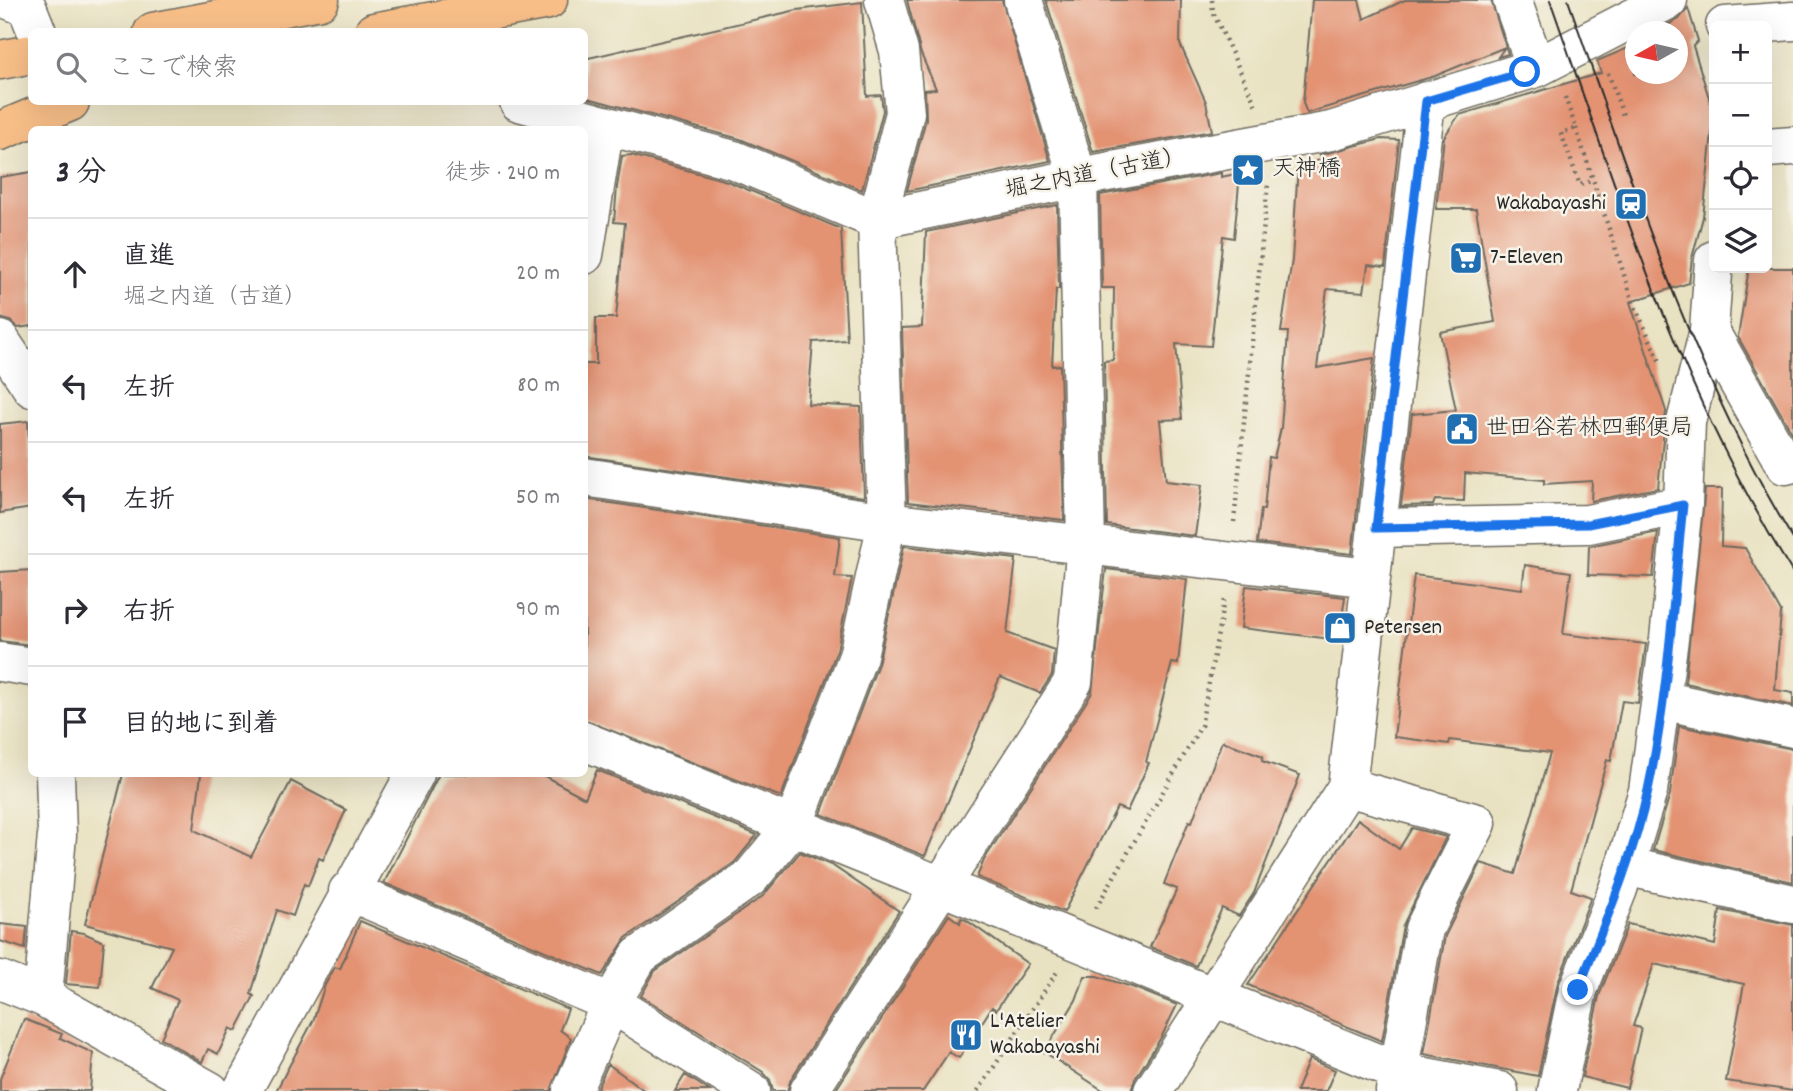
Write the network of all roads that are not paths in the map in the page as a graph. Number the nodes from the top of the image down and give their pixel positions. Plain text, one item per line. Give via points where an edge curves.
1 (9, 0) edge
2 (320, 0) edge
3 (548, 0) edge
4 (884, 0) edge
5 (1023, 0) edge
6 (1513, 0) edge
7 (1668, 0) edge
8 (1723, 0) edge
9 (1725, 21) edge
10 (1793, 21) edge
11 (1772, 23) edge
12 (35, 28) edge
13 (174, 28) edge
14 (398, 28) edge
15 (0, 51) edge
16 (28, 52) edge
17 (28, 53) edge
18 (0, 60) edge
19 (1545, 64) junction
20 (28, 99) edge
21 (1426, 101) junction
22 (0, 103) edge
23 (63, 105) edge
24 (530, 105) edge
25 (605, 125) junction
26 (0, 131) edge
27 (1793, 146) edge
28 (1772, 148) edge
29 (1078, 178) junction
30 (877, 220) junction
31 (588, 230) edge
32 (1713, 273) edge
33 (1709, 330) junction
34 (0, 340) edge
35 (28, 382) edge
36 (1790, 469) edge
37 (588, 478) edge
38 (1683, 505) junction
39 (887, 522) junction
40 (1376, 528) junction
41 (1086, 544) junction
42 (1371, 578) junction
43 (0, 662) edge
44 (28, 666) edge
45 (1661, 700) junction
46 (1793, 728) edge
47 (588, 743) edge
48 (55, 777) edge
49 (405, 777) edge
50 (1347, 787) junction
51 (793, 825) junction
52 (1625, 866) junction
53 (939, 887) junction
54 (348, 891) junction
55 (1793, 904) edge
56 (13, 994) edge
57 (1212, 999) junction
58 (611, 1003) junction
59 (1397, 1082) edge
60 (1567, 1089) edge
61 (210, 1091) edge
62 (242, 1091) edge
63 (572, 1091) edge
64 (751, 1091) edge
65 (809, 1091) edge
66 (1153, 1091) edge
67 (1499, 1091) edge

1 - 12 street via 27,7
2 - 13 main road
3 - 14 main road
4 - 30 street via 899,51 905,113
5 - 29 street
6 - 19 street
7 - 19 street, 堀之内道（古道）
8 - 9 street
10 - 11 street
15 - 16 main road
17 - 18 main road
19 - 21 street, 堀之内道（古道）
20 - 22 main road
21 - 29 street, 堀之内道（古道） via 1331,131
21 - 40 street
23 - 26 main road
24 - 25 street
25 - 30 street via 734,160
25 - 31 street
27 - 28 street
29 - 30 street, 堀之内道（古道）
29 - 41 street
30 - 39 street
32 - 33 street
33 - 36 street
33 - 38 street via 1686,422
34 - 35 street
37 - 39 street
38 - 40 street via 1588,524
38 - 45 street
39 - 41 street
39 - 51 street via 858,656
40 - 42 street
41 - 42 street
41 - 53 street via 1073,682
42 - 50 street
43 - 44 street
45 - 46 street
45 - 52 street via 1648,791
47 - 51 street
48 - 56 street via 57,835
49 - 54 street
50 - 57 street
50 - 59 street via 1477,823 1424,929
51 - 53 street
51 - 58 street via 750,878 639,956
52 - 55 street
52 - 60 street via 1578,990
53 - 57 street
53 - 65 street
54 - 58 street
54 - 62 street
56 - 61 street
57 - 59 street
57 - 66 street
58 - 63 street
58 - 64 street
59 - 67 street

